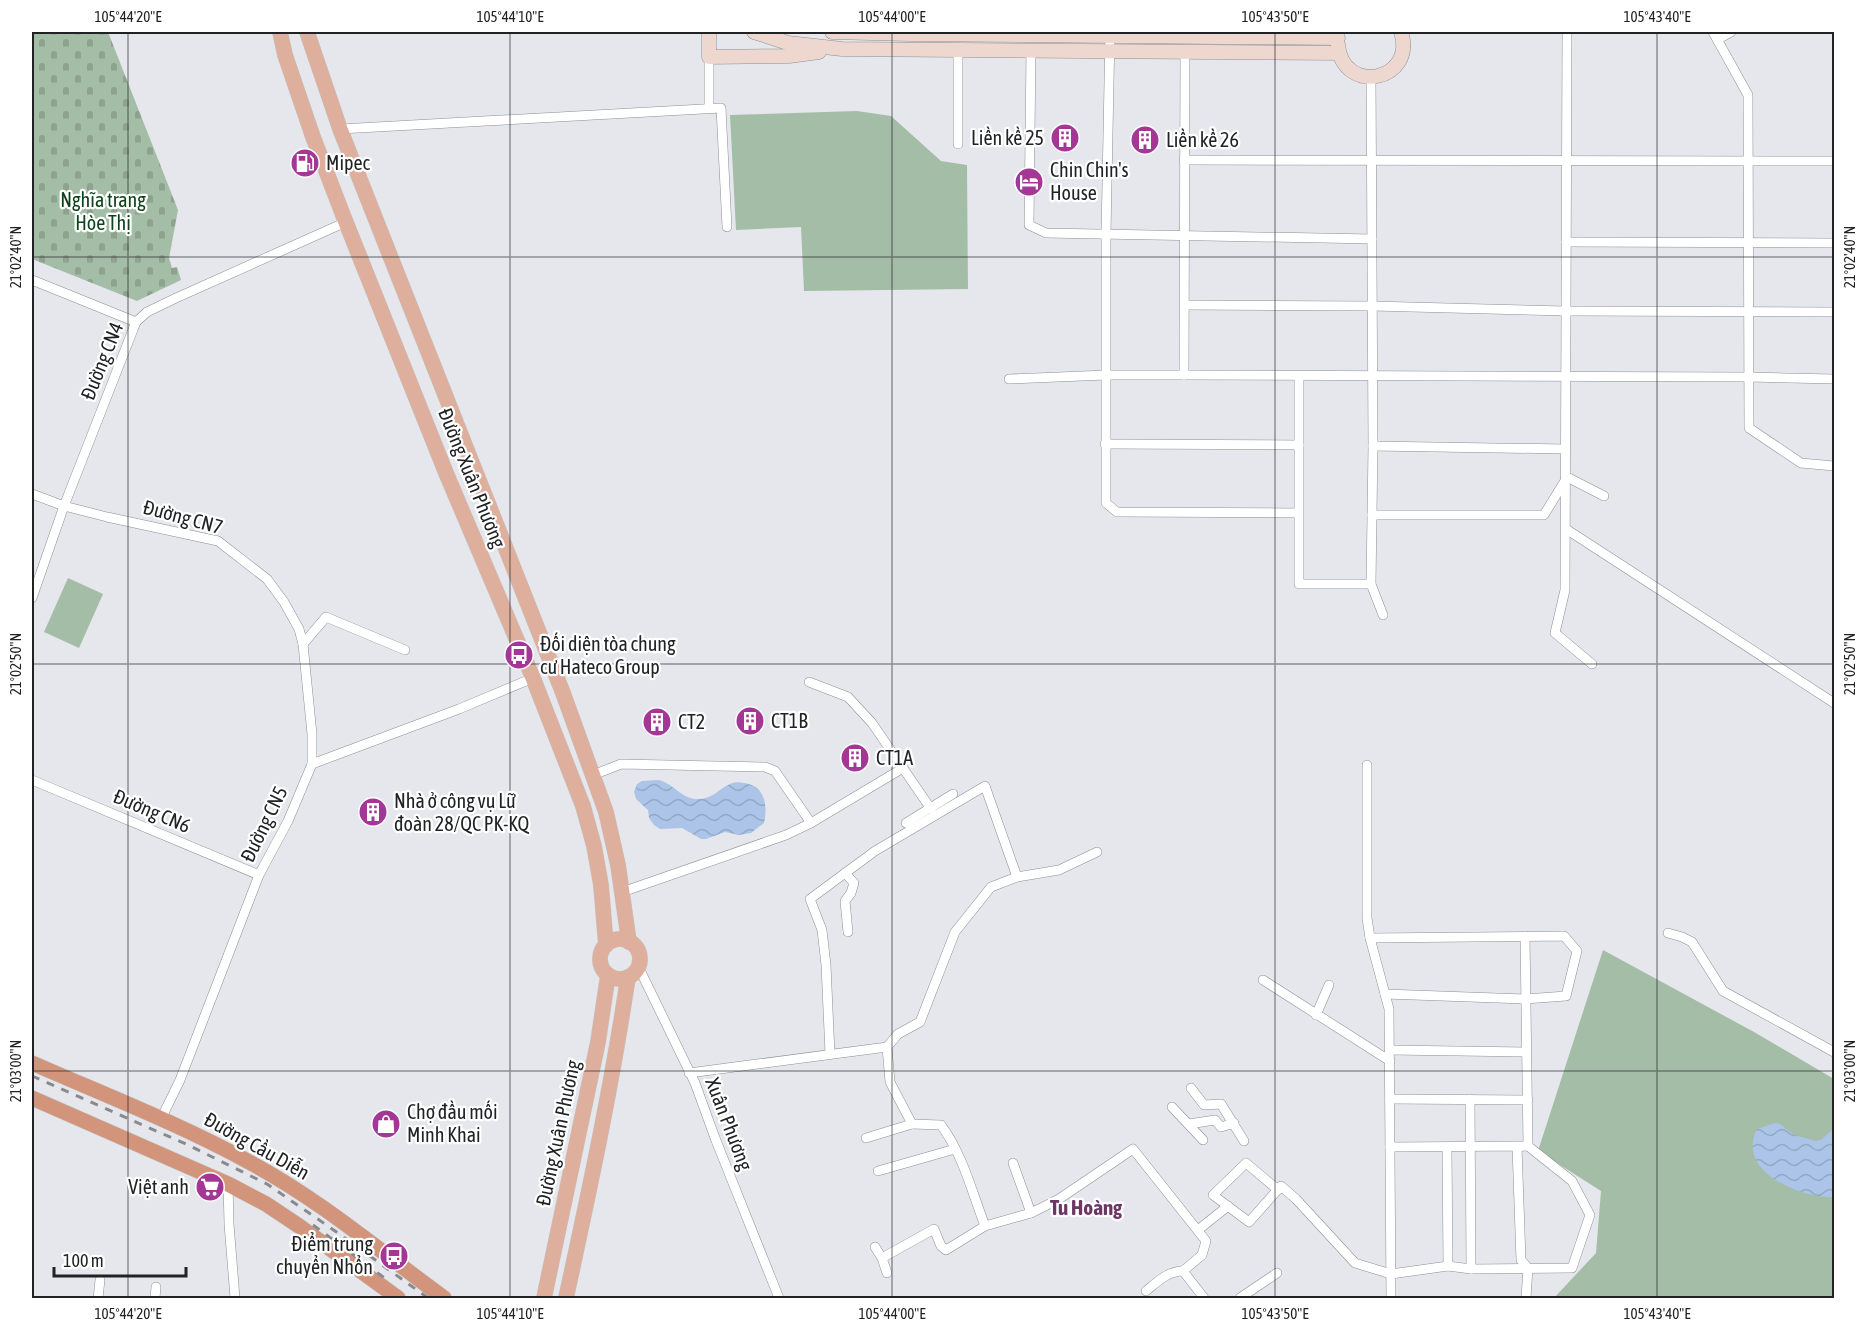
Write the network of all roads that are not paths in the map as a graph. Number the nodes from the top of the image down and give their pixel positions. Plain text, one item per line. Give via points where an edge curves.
1 (280, 32) edge
2 (307, 32) edge
3 (709, 32) edge
4 (754, 32) edge
5 (832, 32) edge
6 (1567, 32) edge
7 (1731, 32) edge
8 (1404, 33) edge
9 (1110, 34) edge
10 (1339, 35) edge
11 (1716, 35) edge
12 (842, 49) junction
13 (958, 49) junction
14 (1031, 49) junction
15 (1110, 50) junction
16 (1185, 52) junction
17 (1339, 53) junction
18 (709, 57) junction
19 (1371, 77) junction
20 (328, 95) junction
21 (302, 105) junction
22 (709, 108) junction
23 (340, 129) junction
24 (958, 144) dead end
25 (1184, 160) junction
26 (1371, 160) junction
27 (1566, 161) junction
28 (1748, 161) junction
29 (1834, 161) edge
30 (346, 222) junction
31 (727, 227) dead end
32 (1106, 234) junction
33 (1184, 236) junction
34 (1372, 239) junction
35 (1566, 242) junction
36 (1748, 243) junction
37 (1834, 243) edge
38 (32, 280) edge
39 (1185, 305) junction
40 (1372, 306) junction
41 (1566, 311) junction
42 (1749, 311) junction
43 (1834, 312) edge
44 (136, 322) junction
45 (1106, 375) junction
46 (1184, 375) junction
47 (1299, 376) junction
48 (1372, 376) junction
49 (1566, 376) junction
50 (1749, 377) junction
51 (1009, 379) dead end
52 (1834, 379) edge
53 (1105, 444) junction
54 (1299, 445) junction
55 (1373, 446) junction
56 (1565, 448) junction
57 (1834, 466) edge
58 (1567, 477) junction
59 (32, 494) edge
60 (1604, 496) dead end
61 (64, 506) junction
62 (1297, 513) junction
63 (1372, 515) junction
64 (1566, 529) junction
65 (1371, 584) junction
66 (32, 598) edge
67 (1383, 615) dead end
68 (303, 644) junction
69 (405, 650) dead end
70 (1592, 664) dead end
71 (533, 678) junction
72 (809, 682) dead end
73 (1834, 703) edge
74 (312, 764) junction
75 (1367, 765) dead end
76 (903, 768) junction
77 (593, 775) junction
78 (32, 780) edge
79 (953, 794) dead end
80 (931, 809) junction
81 (811, 823) junction
82 (906, 823) dead end
83 (1097, 852) dead end
84 (845, 873) junction
85 (259, 875) junction
86 (1017, 877) junction
87 (622, 892) junction
88 (848, 932) dead end
89 (1668, 933) dead end
90 (1526, 936) junction
91 (1370, 938) junction
92 (629, 942) junction
93 (606, 945) junction
94 (638, 966) junction
95 (608, 975) junction
96 (628, 977) junction
97 (1263, 980) dead end
98 (1329, 985) dead end
99 (1385, 994) junction
100 (1525, 999) junction
101 (1316, 1015) junction
102 (887, 1047) junction
103 (1390, 1050) junction
104 (1526, 1052) junction
105 (1834, 1052) edge
106 (830, 1054) junction
107 (1389, 1061) junction
108 (32, 1063) edge
109 (689, 1073) junction
110 (1191, 1088) dead end
111 (32, 1098) edge
112 (1390, 1099) junction
113 (1470, 1099) junction
114 (1528, 1100) junction
115 (1172, 1107) dead end
116 (161, 1119) junction
117 (1234, 1123) junction
118 (912, 1124) junction
119 (1189, 1124) junction
120 (866, 1138) dead end
121 (1203, 1140) dead end
122 (1244, 1141) dead end
123 (1528, 1146) junction
124 (1389, 1147) junction
125 (1517, 1147) junction
126 (1447, 1148) junction
127 (1470, 1148) junction
128 (955, 1149) junction
129 (1013, 1163) dead end
130 (878, 1171) dead end
131 (228, 1184) junction
132 (1278, 1190) junction
133 (1228, 1206) junction
134 (1031, 1213) junction
135 (985, 1226) junction
136 (1198, 1230) junction
137 (875, 1247) dead end
138 (882, 1258) junction
139 (1448, 1266) junction
140 (1528, 1268) junction
141 (1471, 1269) junction
142 (1183, 1271) junction
143 (886, 1273) dead end
144 (1277, 1273) dead end
145 (1391, 1274) junction
146 (100, 1280) dead end
147 (156, 1287) dead end
148 (1146, 1292) dead end
149 (236, 1298) edge
150 (98, 1299) edge
151 (155, 1299) edge
152 (398, 1299) edge
153 (444, 1299) edge
154 (544, 1299) edge
155 (566, 1299) edge
156 (779, 1299) edge
157 (1204, 1299) edge
158 (1240, 1299) edge
159 (1391, 1299) edge
160 (1526, 1299) edge

1 - 21 main road, Đường Xuân Phương
2 - 20 main road, Đường Xuân Phương
3 - 18 main road
4 - 12 main road via 788,43
5 - 9 main road
6 - 27 street
7 - 11 street
8 - 19 main road via 1398,63 1391,71
9 - 10 main road
9 - 15 street
10 - 17 main road
11 - 28 street via 1748,95
12 - 13 main road
12 - 18 main road via 789,56
13 - 14 main road
13 - 24 street
14 - 15 main road
14 - 32 street via 1029,225 1046,233
15 - 16 main road
15 - 32 street
16 - 17 main road
16 - 25 street
17 - 19 main road via 1353,72
18 - 22 street
19 - 26 street
20 - 21 main road
20 - 23 main road, Đường Xuân Phương
21 - 30 main road, Đường Xuân Phương
22 - 23 street
22 - 31 street via 721,108
23 - 77 main road, Đường Xuân Phương
25 - 26 street
25 - 33 street
26 - 27 street
26 - 34 street
27 - 28 street
27 - 35 street
28 - 29 street
28 - 36 street
30 - 44 street, Đường CN4 via 176,298
30 - 71 main road, Đường Xuân Phương
32 - 33 street
32 - 45 street
33 - 34 street
33 - 39 street
34 - 40 street
35 - 36 street
35 - 41 street
36 - 37 street
36 - 42 street
38 - 44 street
39 - 40 street
39 - 46 street
40 - 41 street
40 - 48 street
41 - 42 street
41 - 49 street
42 - 43 street
42 - 50 street
44 - 61 street, Đường CN4
45 - 46 street
45 - 51 street
45 - 53 street
46 - 47 street
47 - 48 street
47 - 54 street
48 - 49 street
48 - 55 street
49 - 50 street
49 - 56 street
50 - 52 street
50 - 57 street via 1749,428 1801,463
53 - 54 street
53 - 62 street via 1106,503 1118,512
54 - 62 street
55 - 56 street
55 - 63 street
56 - 58 street
58 - 60 street
58 - 63 street via 1544,515
58 - 64 street
59 - 61 street, Đường CN7
61 - 66 street, Đường CN4
61 - 68 street, Đường CN7 via 218,541 267,579 299,628
62 - 65 street via 1299,584
63 - 65 street
64 - 70 street via 1565,590 1555,633
64 - 73 street
65 - 67 street
68 - 69 street via 326,617
68 - 74 street, Đường CN7
71 - 74 street
71 - 93 main road, Đường Xuân Phương via 592,836
72 - 76 street via 848,697 872,723
74 - 85 street, Đường CN5
75 - 91 street
76 - 80 street
76 - 81 street
77 - 81 street via 621,764 765,767 775,771
77 - 87 main road, Đường Xuân Phương via 608,820
78 - 85 street, Đường CN6
79 - 80 street
80 - 82 street
81 - 87 street
83 - 86 street via 1059,870
84 - 86 street via 985,786
84 - 88 street via 854,884 845,901
84 - 106 street via 810,899 822,930
85 - 116 street, Đường CN5 via 226,966
86 - 102 street via 991,887 956,932 920,1022 898,1034
87 - 92 main road, Đường Xuân Phương
89 - 105 street via 1692,942 1723,991
90 - 91 street
90 - 100 street
90 - 100 street via 1564,936 1577,951 1566,996
91 - 99 street
92 - 93 main road via 620,939
92 - 94 main road via 637,948
93 - 95 main road via 599,959
94 - 96 main road
94 - 109 street, Xuân Phương
95 - 96 main road
95 - 154 main road, Đường Xuân Phương via 598,1042
96 - 155 main road, Đường Xuân Phương via 605,1113
97 - 101 street
98 - 101 street
99 - 100 street
99 - 103 street
100 - 104 street
101 - 107 street
102 - 106 street
102 - 118 street via 890,1082
103 - 104 street
103 - 107 street
104 - 114 street
106 - 109 street
107 - 112 street
108 - 116 highway, Đường Cầu Diễn
109 - 156 street, Xuân Phương
110 - 117 street via 1204,1105 1221,1104
111 - 131 highway
112 - 113 street
112 - 124 street
113 - 114 street
113 - 127 street
114 - 123 street
115 - 119 street
116 - 153 highway, Đường Cầu Diễn via 252,1163 294,1189
117 - 119 street via 1221,1127 1215,1120
117 - 122 street
118 - 120 street
118 - 128 street via 941,1125
119 - 121 street
123 - 125 street
123 - 140 street via 1572,1181 1590,1215 1572,1268
124 - 126 street
124 - 145 street
125 - 127 street
125 - 140 street via 1521,1260
126 - 127 street
126 - 139 street
127 - 141 street
128 - 130 street
128 - 135 street
129 - 134 street
131 - 149 street
131 - 152 highway via 299,1226
132 - 133 street via 1249,1222
132 - 133 street via 1246,1163 1213,1195
132 - 145 street via 1281,1186 1296,1199 1355,1263
133 - 136 street
134 - 135 street
134 - 136 street via 1059,1199 1133,1149
135 - 138 street via 946,1250 934,1229
136 - 142 street via 1206,1241 1202,1254
137 - 138 street
138 - 143 street
139 - 141 street
139 - 145 street
140 - 141 street
140 - 160 street
142 - 148 street via 1164,1276
142 - 157 street
144 - 158 street
145 - 159 street
146 - 150 street
147 - 151 street

